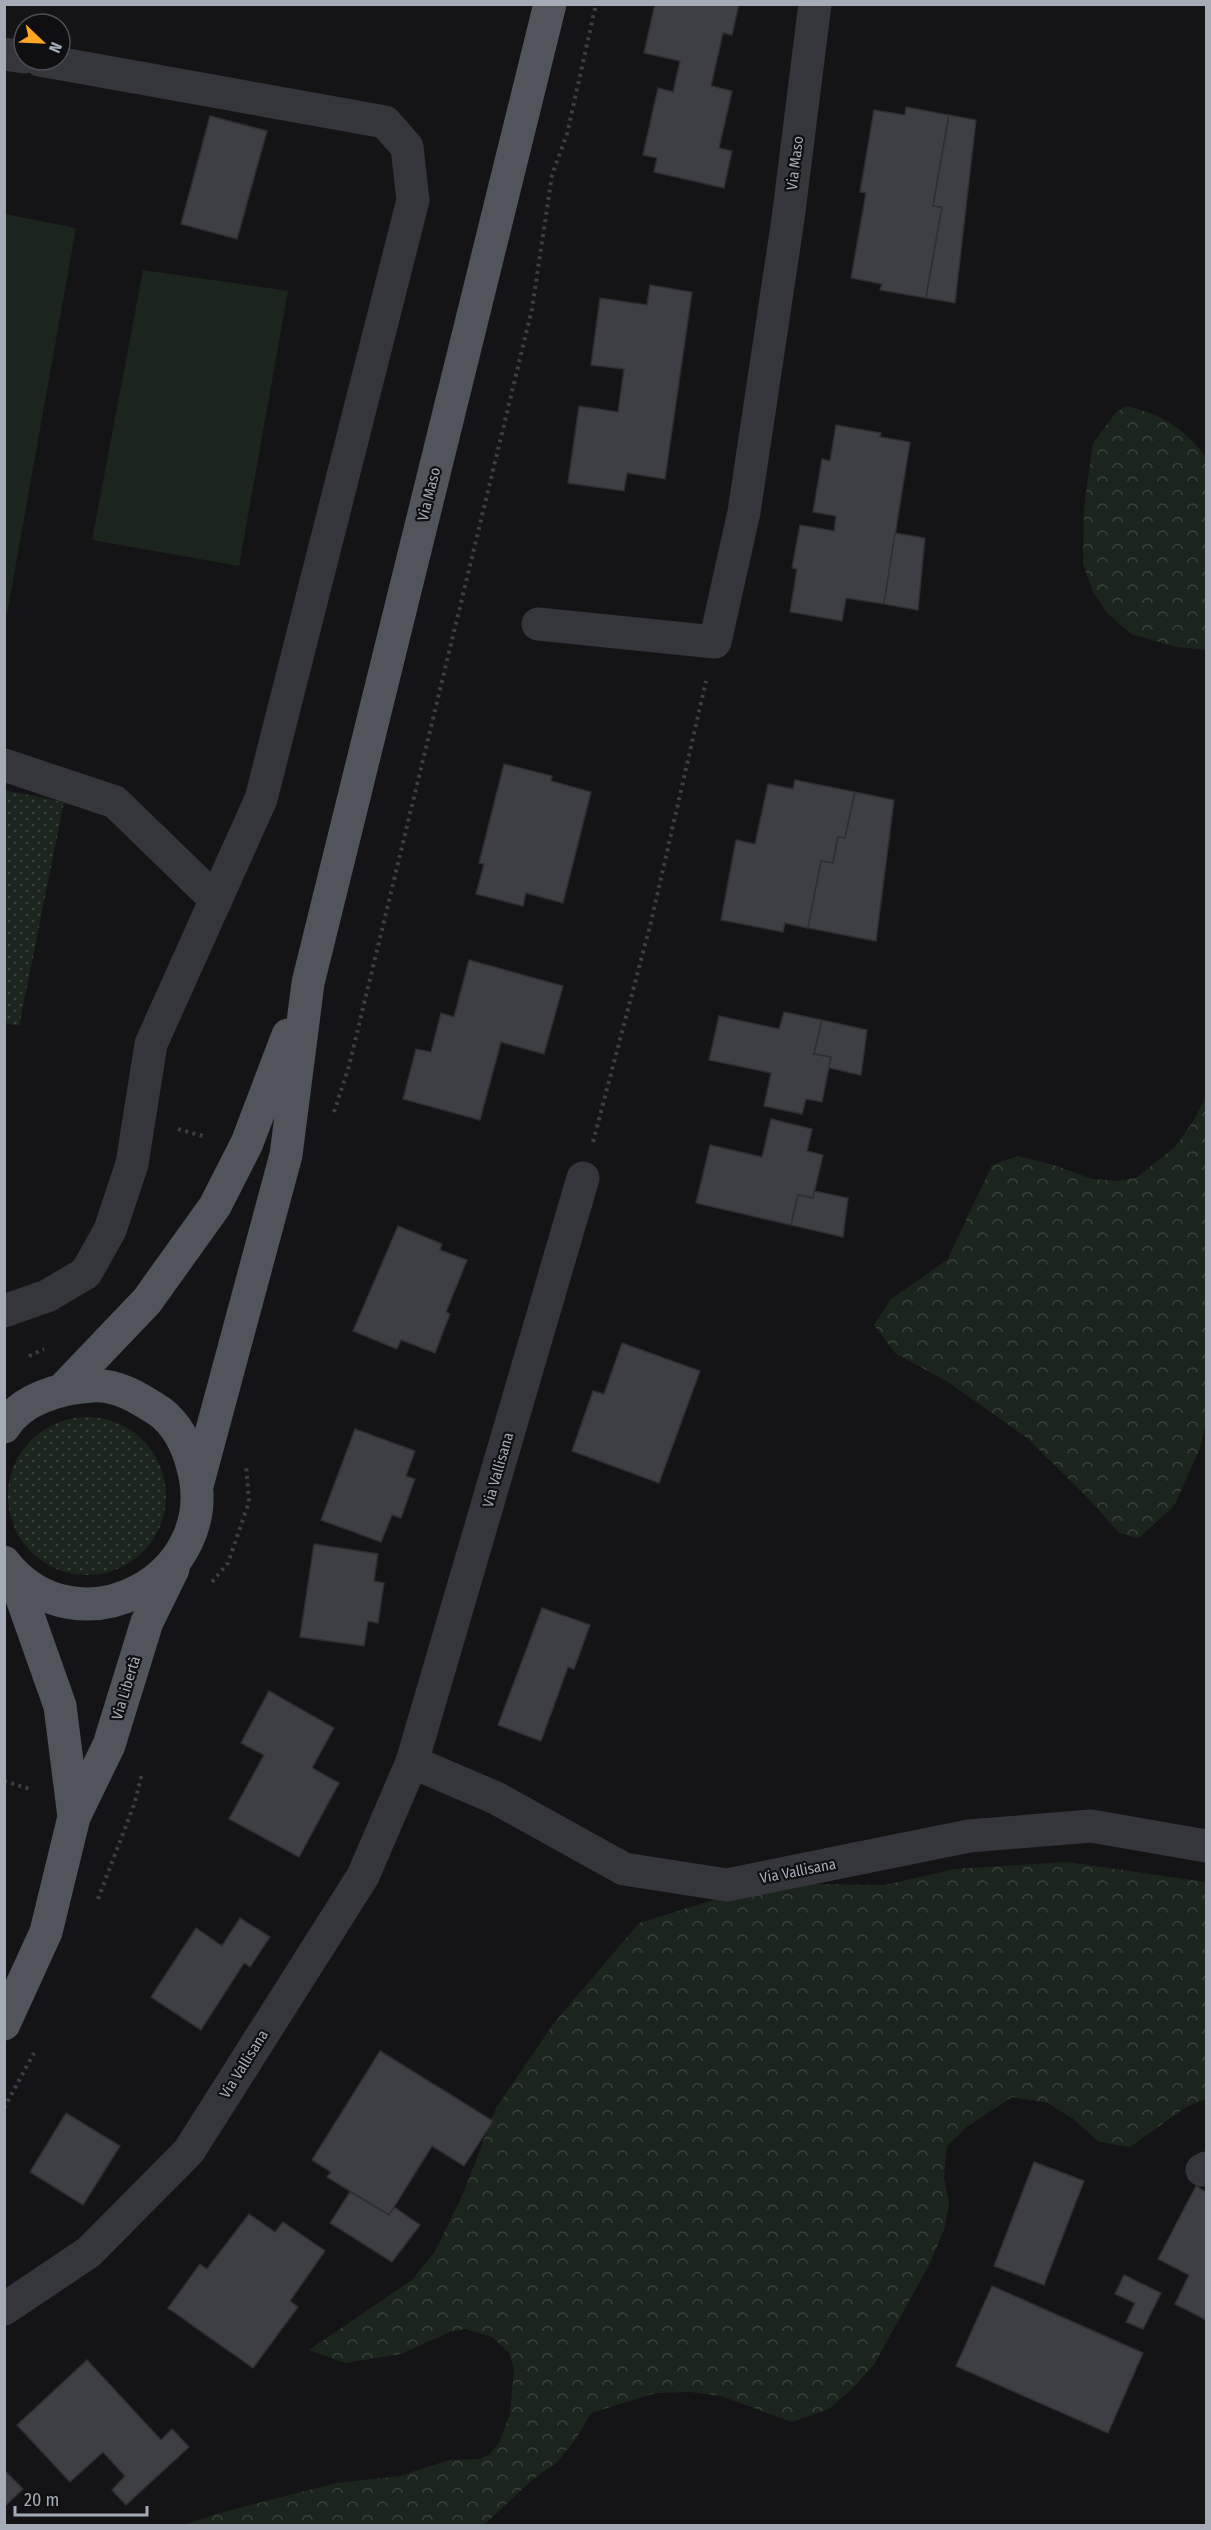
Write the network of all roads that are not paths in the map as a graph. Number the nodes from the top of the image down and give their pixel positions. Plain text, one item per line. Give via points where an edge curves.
1 (550, 4) edge
2 (815, 4) edge
3 (72, 66) edge
4 (538, 624) dead end
5 (4, 765) edge
6 (216, 900) junction
7 (308, 983) junction
8 (583, 1178) road end
9 (4, 1311) edge
10 (64, 1388) junction
11 (5, 1424) edge
12 (198, 1482) junction
13 (177, 1559) junction
14 (9, 1568) edge
15 (412, 1762) junction
16 (74, 1817) junction
17 (1206, 1846) edge
18 (4, 2024) edge
19 (4, 2309) edge

1 - 7 main road, Via Maso
2 - 4 street, Via Maso via 788,219 744,512 715,642
3 - 6 street via 385,122 407,147 413,200 261,799
5 - 6 street via 115,802
6 - 9 street via 151,1044 132,1164 113,1219 86,1273 47,1296
7 - 10 main road via 247,1143 215,1206 147,1301
7 - 12 main road via 285,1155
8 - 15 street, Via Vallisana
10 - 11 main road via 33,1401
10 - 12 main road via 100,1386 136,1395 166,1416 187,1446
12 - 13 main road via 195,1522
13 - 14 main road via 156,1582 129,1597 98,1603 68,1602 38,1591
13 - 16 main road, Via Libertà via 147,1622 109,1745
14 - 16 main road, Via Libertà via 60,1706
15 - 17 street, Via Vallisana via 496,1798 624,1869 727,1885 980,1835 1091,1826
15 - 19 street, Via Vallisana via 363,1876 189,2151 88,2252
16 - 18 main road, Via Libertà via 46,1932

